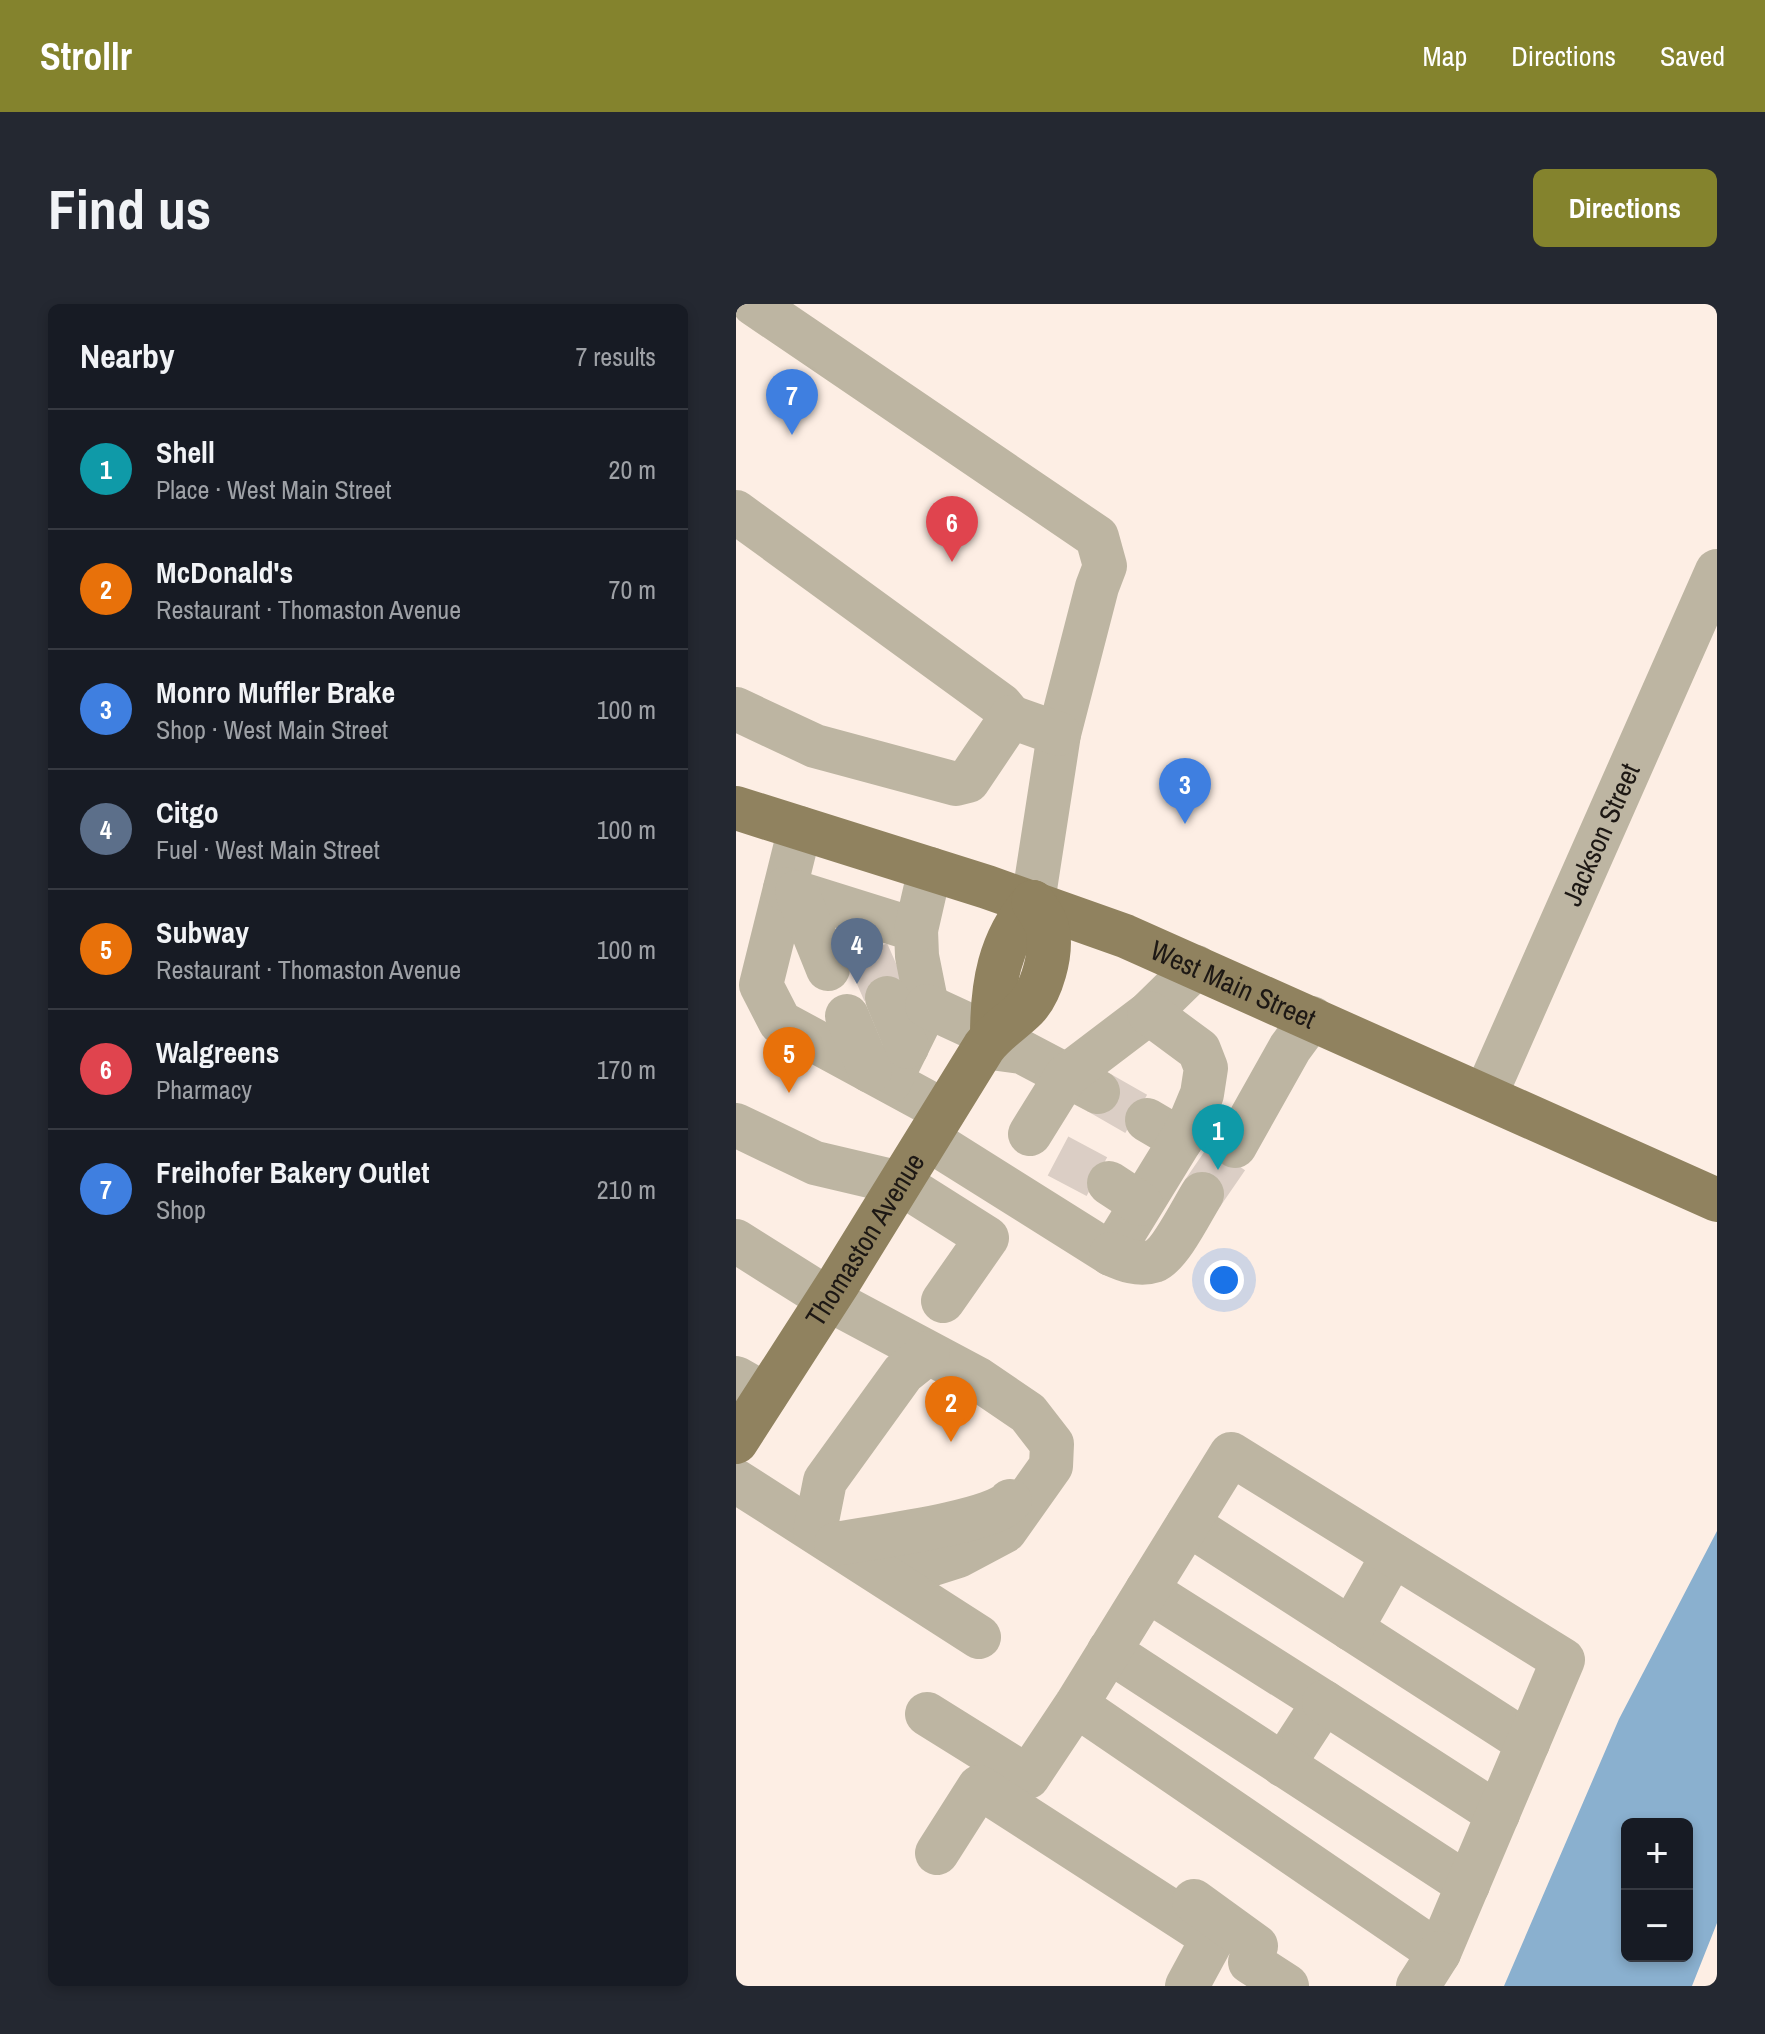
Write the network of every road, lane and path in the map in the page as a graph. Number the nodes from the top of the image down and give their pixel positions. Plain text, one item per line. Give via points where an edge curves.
1 (754, 304) edge
2 (736, 512) edge
3 (1717, 571) edge
4 (736, 709) edge
5 (1011, 717) junction
6 (1059, 734) junction
7 (736, 808) edge
8 (800, 828) junction
9 (930, 869) junction
10 (791, 890) junction
11 (1033, 902) junction
12 (846, 908) junction
13 (916, 930) junction
14 (867, 952) tunnel mouth
15 (1196, 967) junction
16 (828, 969) tunnel mouth
17 (907, 1002) junction
18 (1149, 1013) junction
19 (847, 1016) tunnel mouth
20 (1312, 1018) junction
21 (988, 1041) junction
22 (889, 1066) junction
23 (1082, 1084) junction
24 (1485, 1096) junction
25 (754, 1116) edge
26 (936, 1125) junction
27 (1235, 1146) tunnel mouth
28 (900, 1183) junction
29 (999, 1184) junction
30 (1202, 1194) tunnel mouth
31 (1717, 1200) edge
32 (736, 1241) edge
33 (1111, 1254) junction
34 (828, 1299) junction
35 (943, 1301) dead end
36 (936, 1357) junction
37 (751, 1386) edge
38 (736, 1442) edge
39 (736, 1481) edge
40 (1188, 1524) junction
41 (973, 1534) junction
42 (826, 1538) junction
43 (1393, 1555) junction
44 (885, 1557) junction
45 (1147, 1590) junction
46 (1351, 1629) junction
47 (1109, 1651) junction
48 (1324, 1702) junction
49 (1076, 1705) junction
50 (927, 1714) dead end
51 (1528, 1743) junction
52 (1283, 1765) junction
53 (1028, 1777) junction
54 (1498, 1814) junction
55 (937, 1853) dead end
56 (1468, 1885) junction
57 (1429, 1970) edge
58 (1187, 1986) edge
59 (1287, 1986) edge

1 - 6 street via 1097,537 1105,566
2 - 5 street
3 - 24 street, Jackson Street
4 - 5 street via 815,746 956,784 968,781
5 - 6 street
6 - 11 street
7 - 8 main road, West Main Street
8 - 9 main road, West Main Street
8 - 10 street
9 - 11 main road, West Main Street
9 - 13 street
10 - 12 street
10 - 16 street
10 - 22 street via 761,985 780,1022
11 - 15 main road, West Main Street
11 - 21 main road, Thomaston Avenue via 1048,933 1042,976 1026,1008
12 - 13 street
12 - 14 street
13 - 17 street via 917,956
15 - 18 street
15 - 20 main road, West Main Street
17 - 21 street
17 - 22 street
18 - 23 street
18 - 33 street via 1199,1050 1206,1068 1202,1094 1164,1130 1125,1193
19 - 22 street
20 - 24 main road, West Main Street
20 - 27 street
21 - 23 street via 1022,1052
21 - 26 main road, Thomaston Avenue
22 - 26 street
23 - 29 street via 1044,1145
24 - 31 main road, West Main Street
25 - 28 street via 807,1159
26 - 28 main road, Thomaston Avenue
26 - 29 street
28 - 34 main road, Thomaston Avenue
28 - 35 street via 987,1238
29 - 33 street
30 - 33 street via 1154,1261 1129,1262
32 - 34 street
34 - 36 street
34 - 37 main road, Thomaston Avenue
36 - 41 street via 1028,1413 1052,1444 1051,1466 1005,1531
36 - 42 street via 903,1373 825,1481
37 - 38 main road, Thomaston Avenue
39 - 42 street
40 - 43 street via 1231,1454
40 - 45 street
40 - 46 street
41 - 44 street via 958,1556
41 - 44 street via 959,1576 984,1629
42 - 44 street
43 - 46 street
43 - 51 street via 1563,1660
45 - 47 street
45 - 48 street
46 - 51 street
47 - 49 street
47 - 52 street
48 - 52 street
48 - 54 street
49 - 53 street
49 - 57 street
50 - 53 street
51 - 54 street
52 - 56 street
53 - 59 street via 1029,1783 1256,1946 1250,1962
54 - 56 street
55 - 58 street via 979,1787 1213,1938
56 - 57 street

